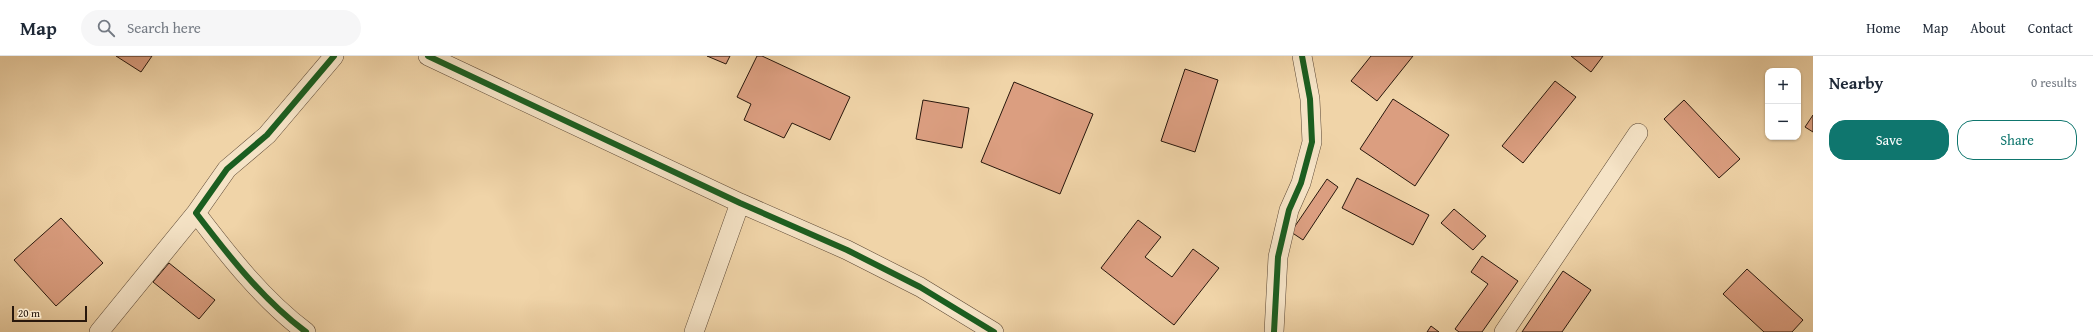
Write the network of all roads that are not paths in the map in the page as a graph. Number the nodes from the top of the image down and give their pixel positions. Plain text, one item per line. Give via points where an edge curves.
1 (334, 56) edge
2 (429, 56) edge
3 (1302, 56) edge
4 (1638, 133) dead end
5 (740, 203) junction
6 (196, 213) junction
7 (99, 332) edge
8 (306, 332) edge
9 (694, 332) edge
10 (994, 332) edge
11 (1274, 332) edge
12 (1504, 332) edge

1 - 6 street via 267,135 227,169
2 - 5 street
3 - 11 street via 1310,99 1312,142 1301,183 1289,210 1278,256
4 - 12 street
5 - 9 street
5 - 10 street via 847,250 907,280
6 - 7 street
6 - 8 street via 225,252 288,319

